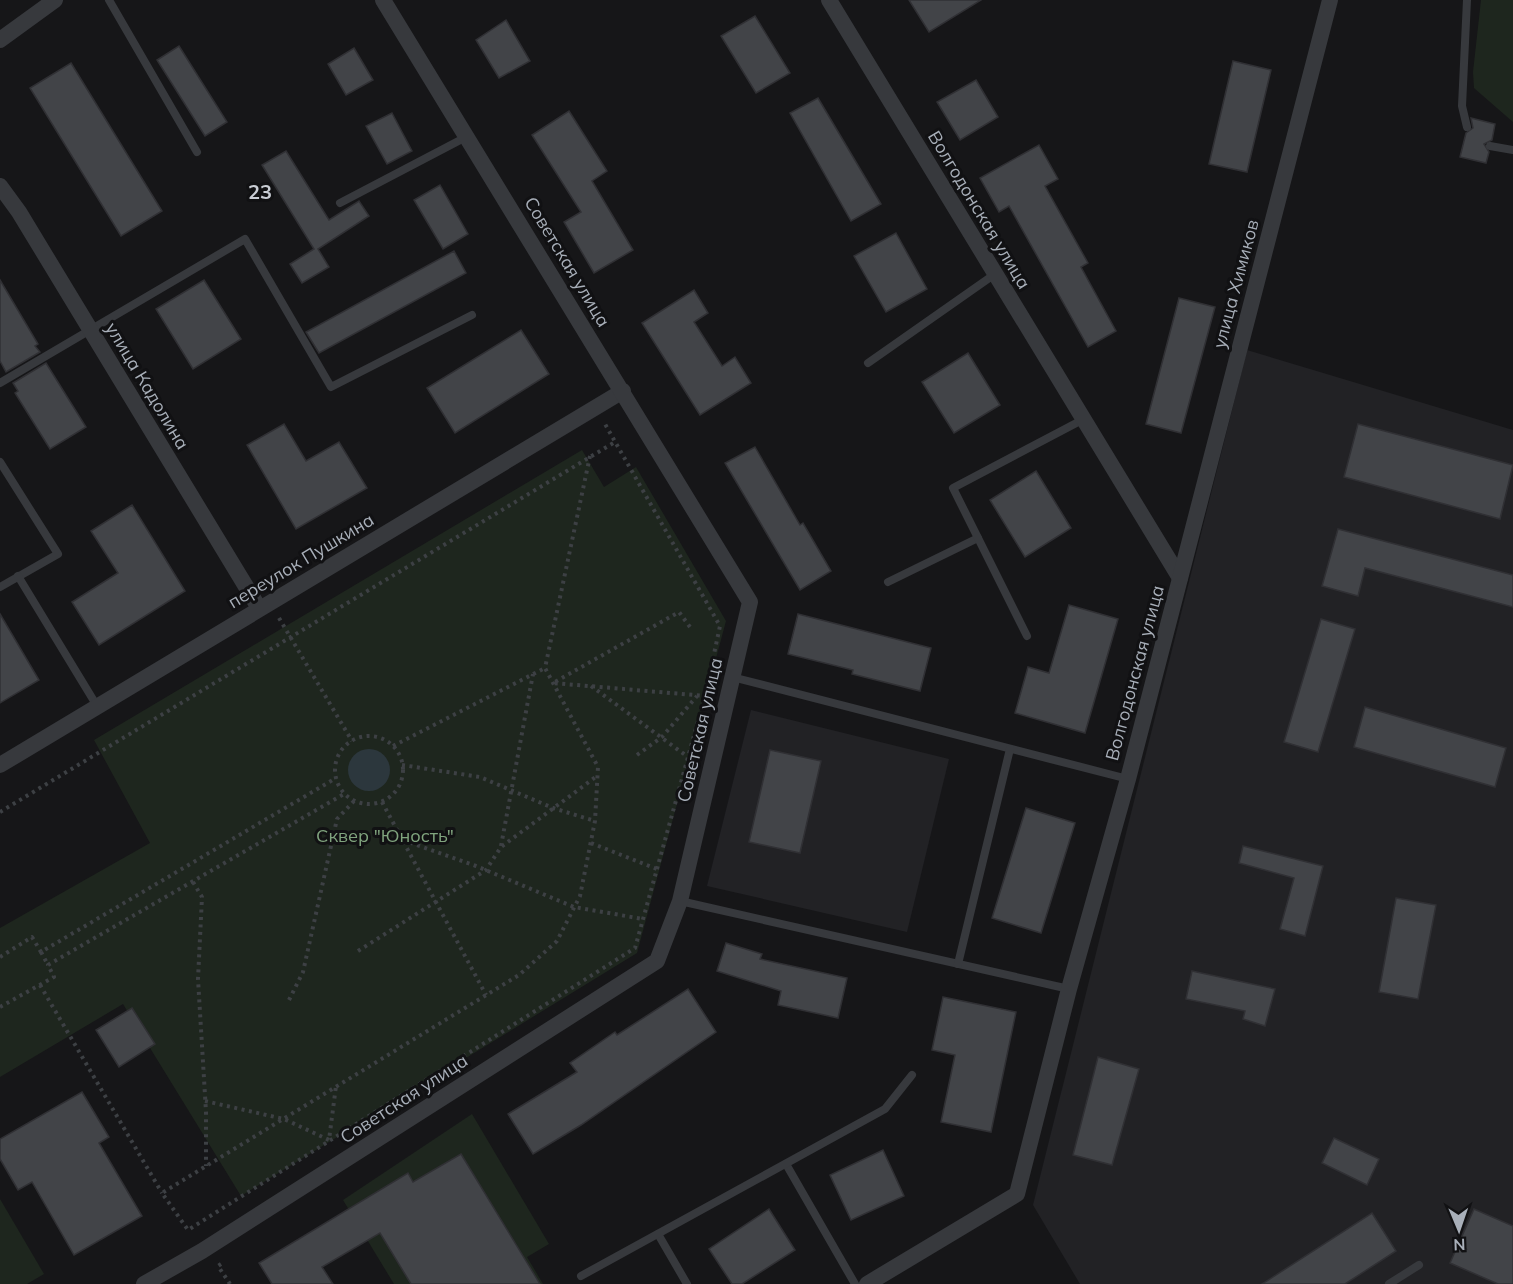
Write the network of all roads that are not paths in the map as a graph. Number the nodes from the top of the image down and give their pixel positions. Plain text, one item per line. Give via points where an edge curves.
1 (55, 0) edge
2 (109, 0) edge
3 (383, 0) edge
4 (829, 0) edge
5 (1330, 0) edge
6 (1467, 0) edge
7 (0, 40) edge
8 (1467, 127) dead end
9 (468, 136) junction
10 (1490, 146) dead end
11 (1513, 150) edge
12 (197, 152) dead end
13 (0, 186) edge
14 (340, 203) dead end
15 (995, 274) junction
16 (472, 315) dead end
17 (90, 329) junction
18 (868, 363) dead end
19 (0, 383) edge
20 (622, 391) junction
21 (1084, 419) junction
22 (0, 462) edge
23 (978, 538) junction
24 (18, 576) junction
25 (1180, 578) junction
26 (888, 582) dead end
27 (0, 587) edge
28 (259, 608) junction
29 (1027, 636) dead end
30 (732, 677) junction
31 (97, 706) junction
32 (1010, 748) junction
33 (0, 765) edge
34 (1128, 779) junction
35 (680, 901) junction
36 (957, 964) junction
37 (1069, 989) junction
38 (912, 1075) dead end
39 (786, 1164) junction
40 (658, 1234) junction
41 (1419, 1265) dead end
42 (581, 1276) dead end
43 (144, 1284) edge
44 (687, 1284) edge
45 (855, 1284) edge
46 (867, 1284) edge
47 (1389, 1284) edge

1 - 7 street
2 - 12 lane
3 - 9 street, Советская улица
4 - 15 street, Волгодонская улица
5 - 25 street, улица Химиков
6 - 8 lane via 1462,106
9 - 14 lane
9 - 20 street, Советская улица
10 - 11 lane
13 - 17 street, улица Кадолина
15 - 18 lane
15 - 21 street, Волгодонская улица
16 - 17 lane via 331,387 245,239
17 - 19 lane
17 - 28 street, улица Кадолина
20 - 28 street, переулок Пушкина
20 - 30 street, Советская улица via 750,602
21 - 23 lane via 953,488
21 - 25 street, Волгодонская улица
22 - 24 lane via 58,554
23 - 26 lane
23 - 29 lane
24 - 27 lane
24 - 31 lane
25 - 34 street, Волгодонская улица
28 - 31 street, переулок Пушкина
30 - 32 lane
30 - 35 street, Советская улица
31 - 33 street, переулок Пушкина
32 - 34 lane
32 - 36 lane
34 - 37 street, Волгодонская улица
35 - 36 lane
35 - 43 street, Советская улица via 657,961 191,1258
36 - 37 lane
37 - 46 street, Волгодонская улица via 1017,1194
38 - 39 lane via 885,1109
39 - 40 lane
39 - 45 lane
40 - 42 lane
40 - 44 lane
41 - 47 lane

